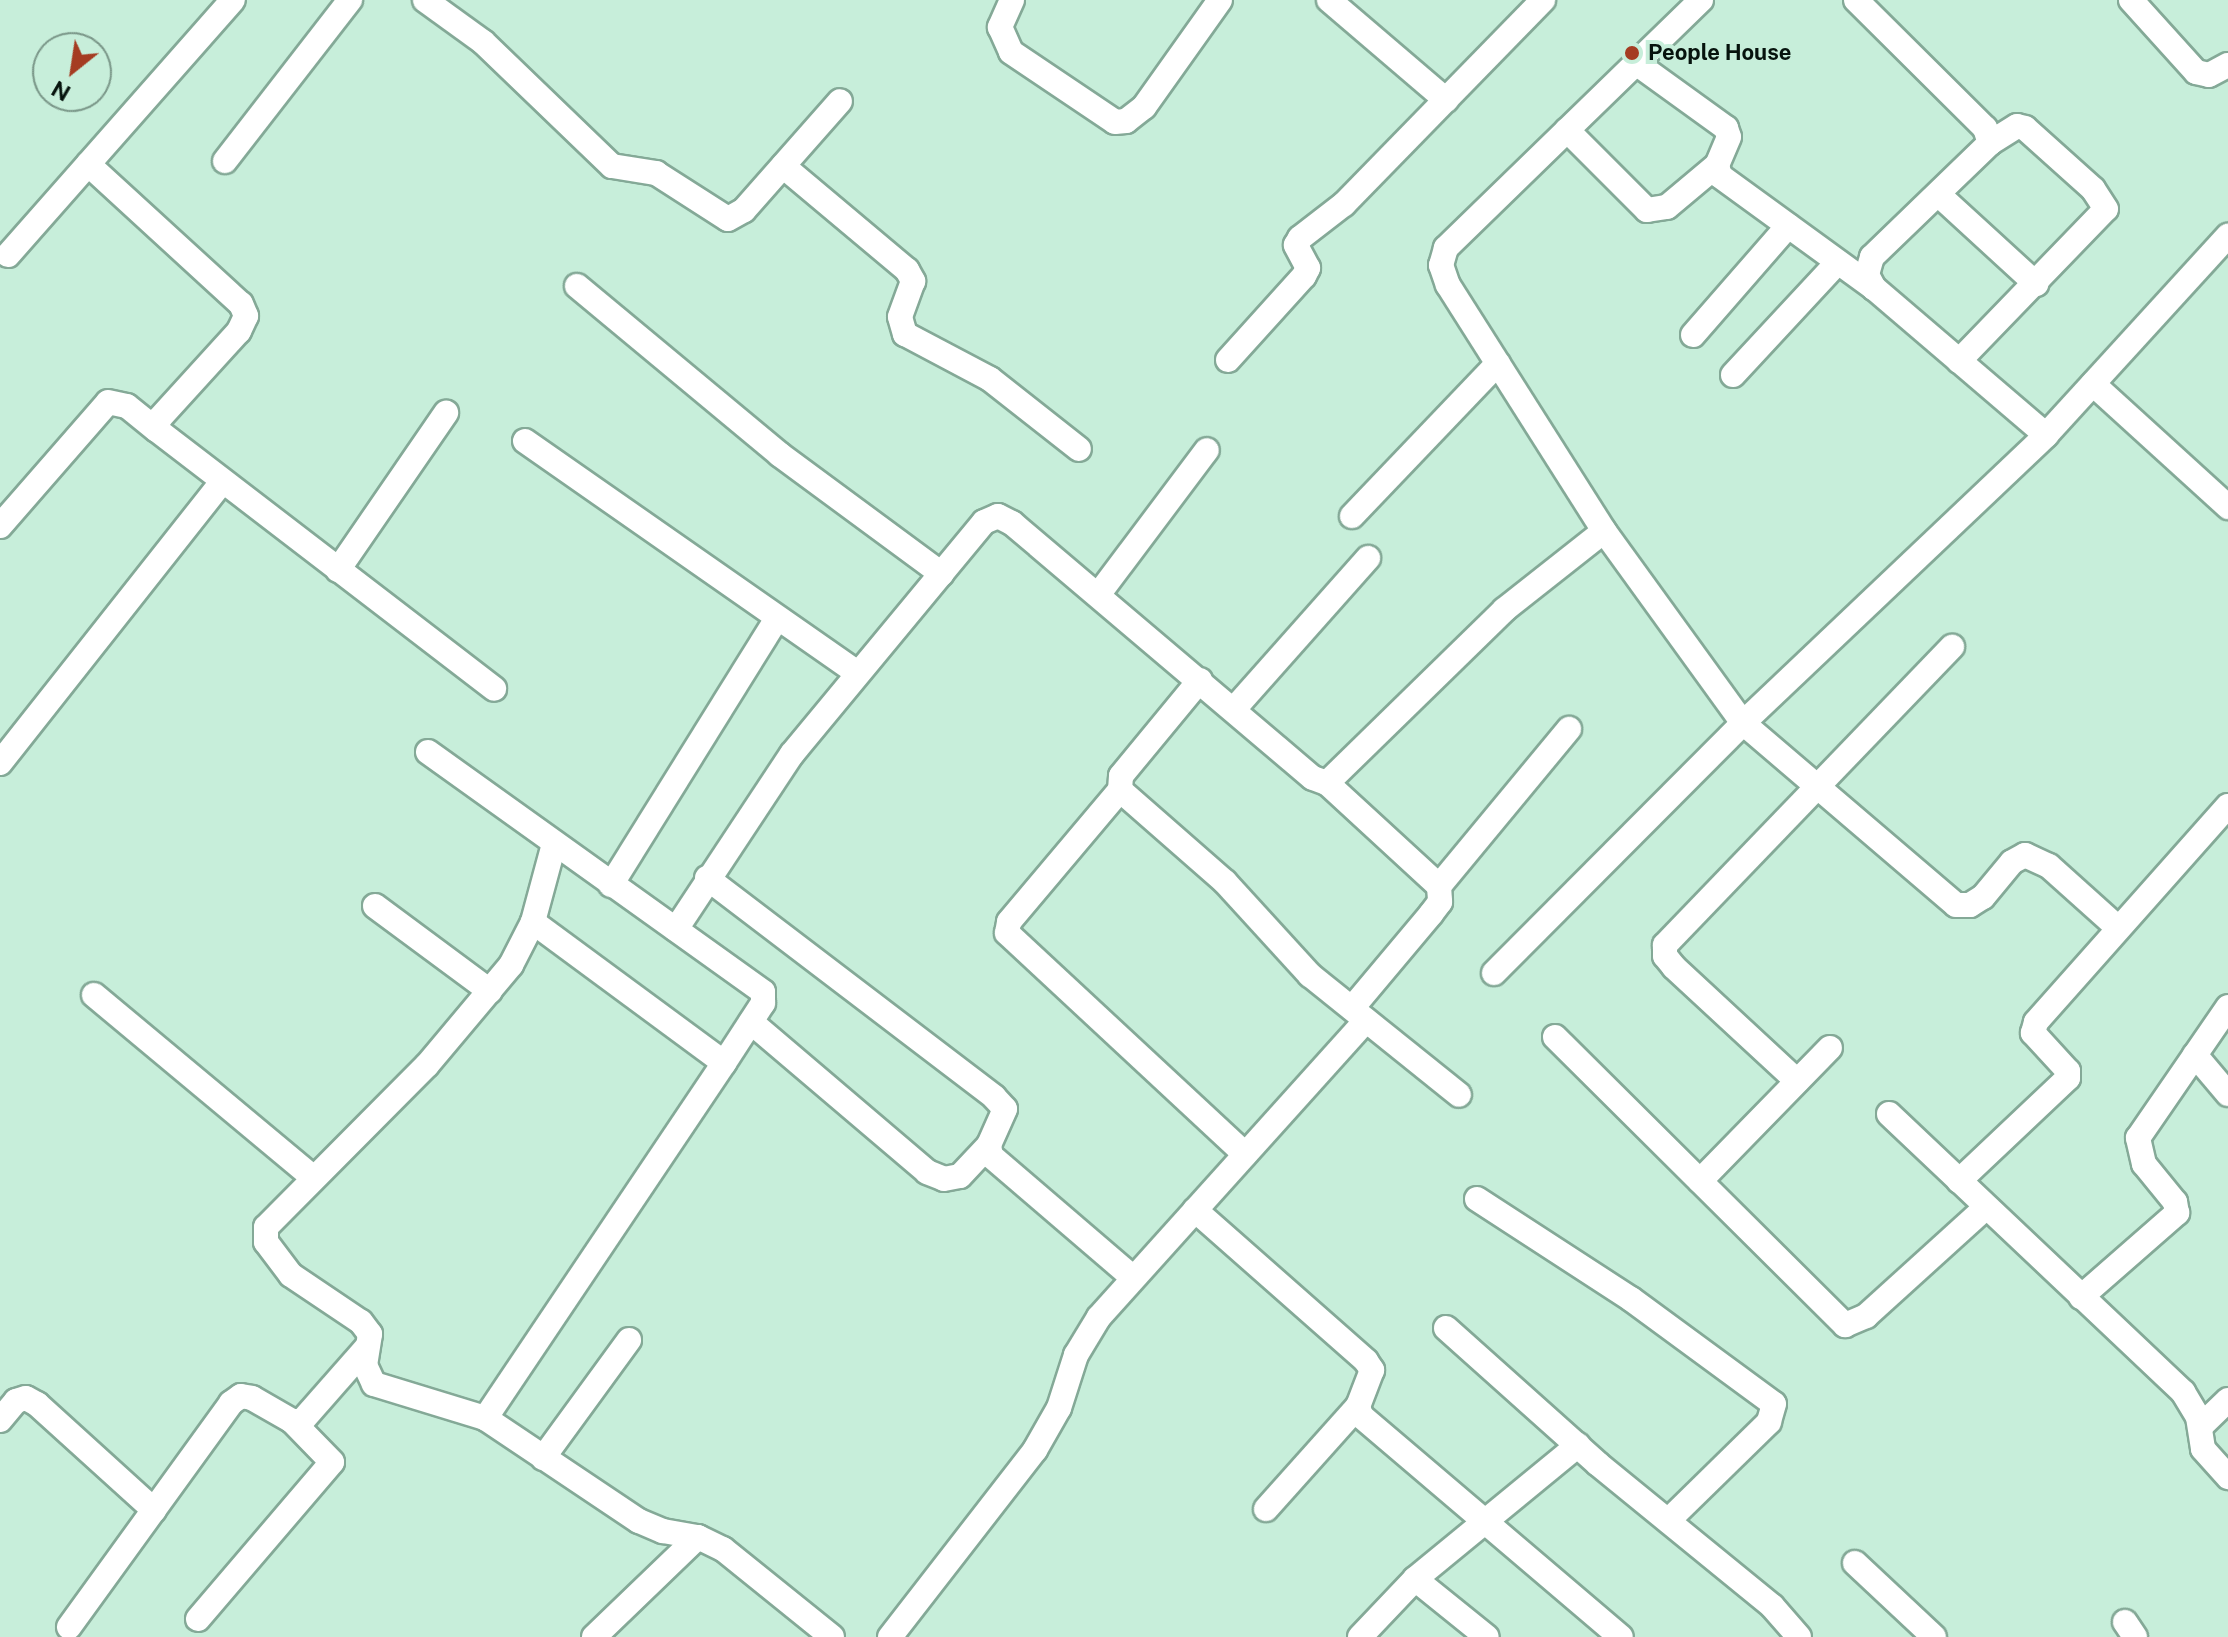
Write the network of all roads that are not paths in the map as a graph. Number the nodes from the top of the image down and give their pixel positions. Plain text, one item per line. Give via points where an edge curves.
1 (233, 0) edge
2 (350, 0) edge
3 (425, 0) edge
4 (1012, 0) edge
5 (1220, 0) edge
6 (1329, 0) edge
7 (1543, 0) edge
8 (1701, 0) edge
9 (1856, 0) edge
10 (2131, 0) edge
11 (455, 8) edge
12 (1636, 63) junction
13 (2228, 65) edge
14 (1446, 100) junction
15 (840, 101) dead end
16 (1567, 130) junction
17 (1990, 143) junction
18 (225, 161) dead end
19 (88, 164) junction
20 (1717, 165) junction
21 (783, 166) junction
22 (1939, 195) junction
23 (1788, 226) junction
24 (2228, 236) edge
25 (8, 255) dead end
26 (1838, 262) junction
27 (2036, 284) junction
28 (577, 286) dead end
29 (1874, 288) junction
30 (1693, 335) dead end
31 (1228, 360) dead end
32 (1959, 361) junction
33 (1498, 363) junction
34 (1733, 375) dead end
35 (2093, 384) junction
36 (446, 413) dead end
37 (157, 430) junction
38 (2046, 435) junction
39 (525, 441) dead end
40 (1079, 449) dead end
41 (1207, 450) dead end
42 (221, 483) junction
43 (2228, 507) edge
44 (1352, 516) dead end
45 (0, 526) edge
46 (1604, 531) junction
47 (1368, 558) dead end
48 (338, 570) junction
49 (942, 574) junction
50 (1098, 595) junction
51 (777, 618) junction
52 (1952, 647) dead end
53 (858, 673) junction
54 (1200, 680) junction
55 (494, 689) dead end
56 (1234, 709) junction
57 (1743, 723) junction
58 (1569, 729) dead end
59 (428, 752) dead end
60 (0, 763) edge
61 (1327, 783) junction
62 (1815, 785) junction
63 (1120, 790) junction
64 (2228, 806) edge
65 (554, 844) junction
66 (707, 878) junction
67 (611, 885) junction
68 (1439, 886) junction
69 (375, 906) dead end
70 (533, 922) junction
71 (2118, 928) junction
72 (676, 929) junction
73 (1494, 973) dead end
74 (490, 991) junction
75 (94, 995) dead end
76 (2228, 1007) edge
77 (1359, 1014) junction
78 (751, 1022) junction
79 (1555, 1037) dead end
80 (1830, 1048) dead end
81 (2195, 1055) junction
82 (724, 1063) junction
83 (1797, 1081) junction
84 (2228, 1094) edge
85 (1459, 1095) dead end
86 (1889, 1114) dead end
87 (989, 1145) junction
88 (1245, 1154) junction
89 (314, 1178) junction
90 (1700, 1181) junction
91 (1959, 1181) junction
92 (1477, 1199) dead end
93 (1985, 1208) junction
94 (1195, 1210) junction
95 (1132, 1277) junction
96 (2081, 1297) junction
97 (1446, 1328) dead end
98 (629, 1340) dead end
99 (367, 1347) junction
100 (2228, 1400) edge
101 (1358, 1406) junction
102 (485, 1418) junction
103 (0, 1420) edge
104 (292, 1421) junction
105 (2200, 1427) junction
106 (1578, 1445) junction
107 (543, 1458) junction
108 (2228, 1477) edge
109 (1266, 1509) dead end
110 (154, 1510) junction
111 (1488, 1520) junction
112 (1668, 1521) junction
113 (698, 1537) junction
114 (1855, 1563) dead end
115 (1415, 1579) junction
116 (198, 1619) dead end
117 (69, 1627) dead end
118 (594, 1637) edge
119 (832, 1637) edge
120 (890, 1637) edge
121 (1360, 1637) edge
122 (1487, 1637) edge
123 (1621, 1637) edge
124 (1799, 1637) edge
125 (1934, 1637) edge

1 - 19 street
2 - 18 street
3 - 11 street
4 - 5 street via 1000,27 1011,52 1115,122 1126,121 1144,107
6 - 14 street
7 - 14 street
8 - 12 street
9 - 17 street via 1985,128
10 - 13 street via 2196,72 2209,75
11 - 21 street via 605,161 656,173 712,213 728,219 744,210
12 - 16 street
12 - 20 street via 1726,128 1729,137
14 - 31 street via 1344,204 1300,238 1296,245 1308,268 1304,276
15 - 21 street
16 - 20 street via 1647,210 1667,207
16 - 33 street via 1446,248 1441,265 1448,285
17 - 22 street
17 - 27 street via 2017,126 2025,128 2093,189 2106,209
19 - 25 street
19 - 37 street via 241,304 246,316 239,331 159,419
20 - 23 street via 1720,176
21 - 40 street via 907,270 913,281 900,317 905,334 990,379
22 - 27 street
22 - 29 street via 1872,257 1867,275
23 - 26 street
23 - 30 street
24 - 35 street
26 - 29 street
26 - 34 street
27 - 32 street
28 - 49 street via 779,454
29 - 32 street
32 - 38 street
33 - 44 street
33 - 46 street
35 - 38 street
35 - 43 street
36 - 48 street
37 - 42 street
37 - 45 street via 127,406 108,402
38 - 57 street
39 - 51 street
41 - 50 street
42 - 48 street
42 - 60 street
46 - 57 street
46 - 61 street via 1504,610 1340,776
47 - 56 street
48 - 55 street
49 - 50 street via 984,522 998,516
49 - 53 street
50 - 54 street
51 - 53 street
51 - 67 street
52 - 62 street
53 - 66 street via 792,754
54 - 56 street
54 - 63 street via 1121,776
56 - 61 street via 1313,778
57 - 62 street
57 - 73 street
58 - 68 street
59 - 65 street
61 - 68 street
62 - 71 street via 1956,905 1983,897 2012,862 2025,855 2049,866
62 - 83 street via 1665,945 1665,956 1674,967
63 - 77 street via 1208,866 1310,975
63 - 88 street via 1009,922 1007,933
64 - 71 street
65 - 67 street
65 - 70 street
66 - 72 street
66 - 87 street via 994,1097 1005,1109
67 - 72 street
68 - 77 street via 1440,902
69 - 74 street
70 - 74 street via 511,965
70 - 82 street
71 - 91 street via 2036,1022 2033,1033 2068,1071 2068,1078
72 - 78 street via 763,992
74 - 89 street via 427,1065
75 - 89 street
76 - 81 street
77 - 85 street
77 - 88 street
78 - 82 street
78 - 87 street via 927,1172 944,1179 960,1176
79 - 90 street
80 - 83 street
81 - 84 street
81 - 96 street via 2138,1138 2144,1164 2175,1202 2177,1213
82 - 102 street
83 - 90 street
86 - 91 street
87 - 95 street via 1001,1168
88 - 94 street
89 - 99 street via 266,1227 266,1242 291,1275 361,1322 370,1334
90 - 93 street via 1845,1325 1866,1316
91 - 93 street
92 - 112 street via 1631,1299 1774,1404 1769,1422
93 - 96 street
94 - 95 street
94 - 101 street via 1366,1361 1372,1370
95 - 120 street via 1084,1338 1059,1408 1035,1450
96 - 105 street via 2183,1392
97 - 106 street
98 - 107 street
99 - 102 street via 365,1365 374,1384
99 - 104 street via 310,1413
100 - 105 street
101 - 109 street
101 - 111 street via 1371,1426
102 - 107 street
103 - 110 street via 16,1401 26,1398 37,1404
104 - 110 street via 241,1396
104 - 116 street via 332,1462
105 - 108 street via 2203,1449
106 - 111 street
106 - 112 street
107 - 113 street via 639,1521
110 - 117 street
111 - 115 street
111 - 123 street
112 - 124 street via 1772,1606
113 - 118 street
113 - 119 street via 783,1594
114 - 125 street
115 - 121 street
115 - 122 street

